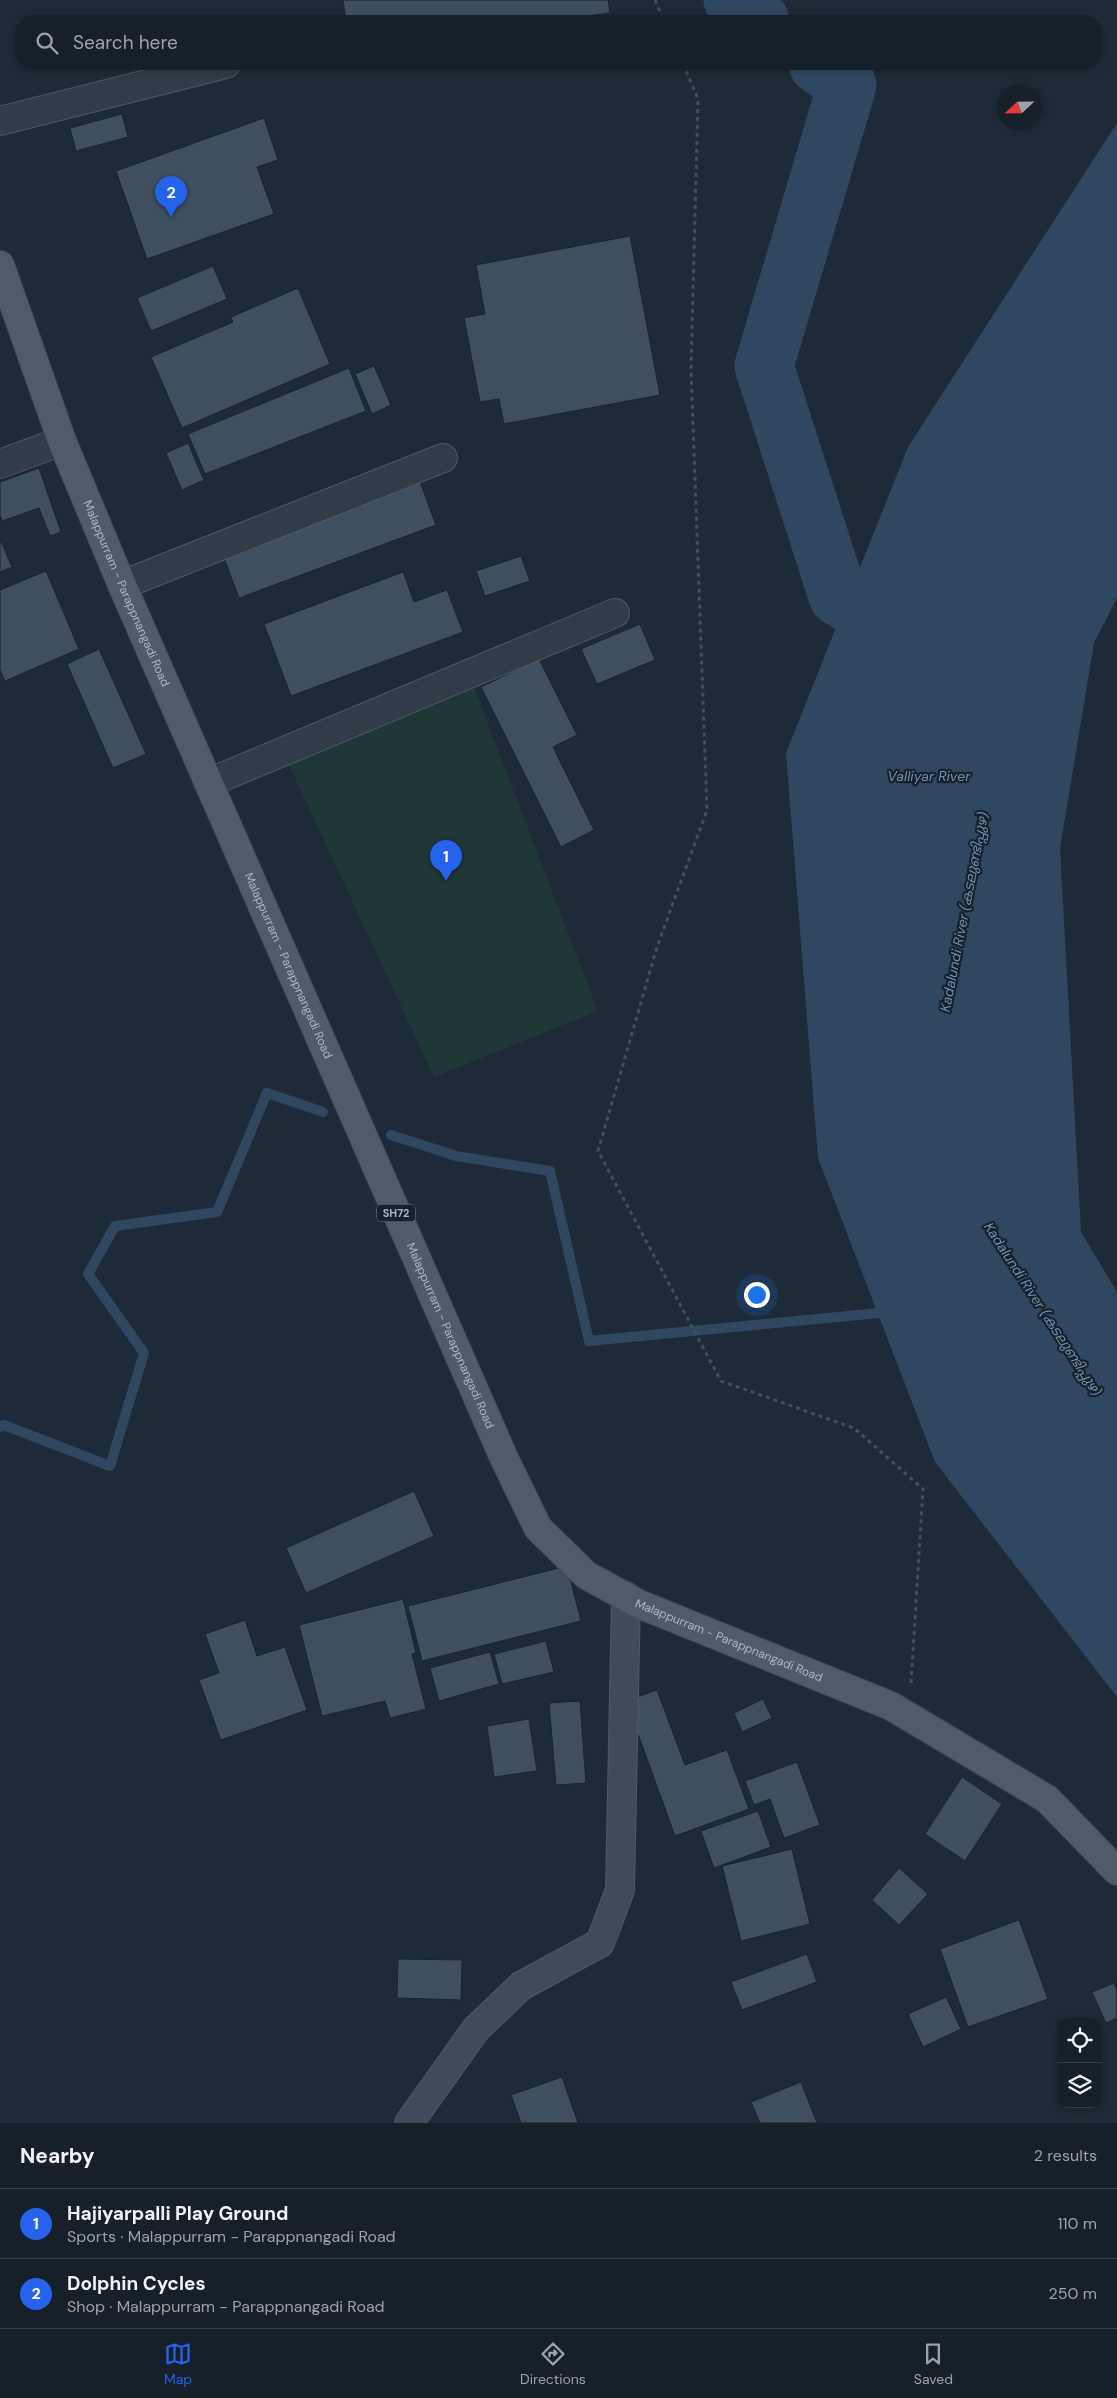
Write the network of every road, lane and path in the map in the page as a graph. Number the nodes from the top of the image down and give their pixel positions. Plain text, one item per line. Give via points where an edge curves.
1 (655, 0) edge
2 (661, 15) edge
3 (202, 70) edge
4 (686, 70) edge
5 (0, 121) edge
6 (0, 265) edge
7 (62, 441) junction
8 (443, 458) dead end
9 (0, 464) edge
10 (122, 585) junction
11 (615, 613) dead end
12 (208, 783) junction
13 (626, 1596) junction
14 (909, 1717) junction
15 (1117, 1871) edge
16 (409, 2123) edge

1 - 2 path
3 - 5 street
4 - 14 path via 698,99 691,369 707,810 657,947 598,1151 721,1381 854,1428 923,1490
6 - 7 main road, Malappurram - Parappnangadi Road / SH72
7 - 9 street
7 - 10 main road, Malappurram - Parappnangadi Road / SH72
8 - 10 street
10 - 12 main road, Malappurram - Parappnangadi Road / SH72
11 - 12 street
12 - 13 main road, Malappurram - Parappnangadi Road / SH72 via 504,1458 538,1528 586,1575
13 - 14 main road, Malappurram - Parappnangadi Road / SH72 via 891,1706
13 - 16 main road via 620,1890 600,1943 522,1986 495,2010 476,2029
14 - 15 main road, Malappurram - Parappnangadi Road / SH72 via 1047,1799

